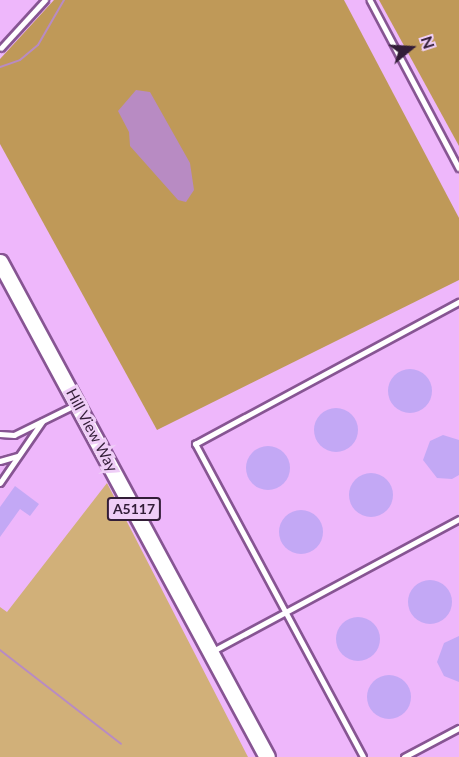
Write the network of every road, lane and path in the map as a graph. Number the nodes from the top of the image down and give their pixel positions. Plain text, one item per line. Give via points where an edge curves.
1 (45, 0) edge
2 (370, 0) edge
3 (1, 48) edge
4 (459, 168) edge
5 (0, 262) edge
6 (459, 302) edge
7 (78, 404) junction
8 (43, 420) junction
9 (0, 434) edge
10 (21, 453) junction
11 (0, 461) edge
12 (0, 483) edge
13 (459, 519) edge
14 (285, 612) junction
15 (211, 652) junction
16 (459, 728) edge
17 (267, 757) edge
18 (363, 757) edge
19 (404, 757) edge

1 - 3 lane
2 - 4 lane
5 - 7 main road, Hill View Way / A5117
6 - 14 lane via 195,444
7 - 8 lane
7 - 15 main road, Hill View Way / A5117
8 - 9 lane via 14,435
8 - 10 lane
10 - 11 lane
10 - 12 lane
13 - 14 lane
14 - 15 lane
14 - 18 lane
15 - 17 main road, Hill View Way / A5117
16 - 19 lane

